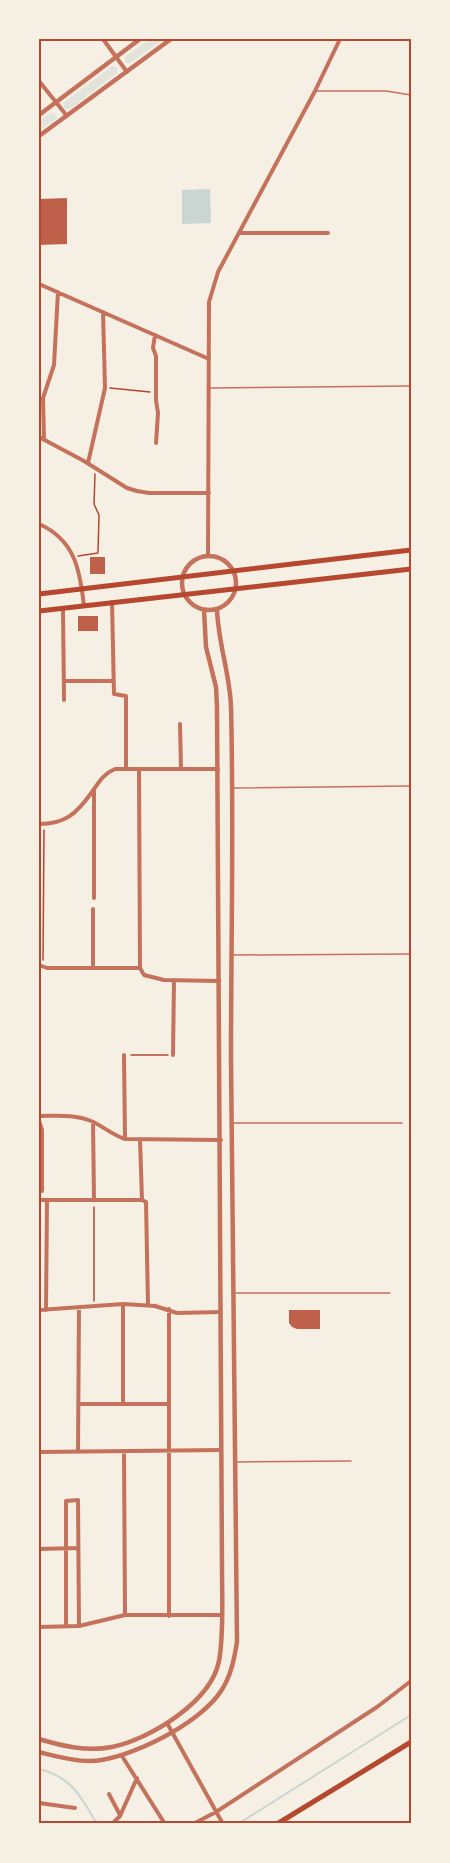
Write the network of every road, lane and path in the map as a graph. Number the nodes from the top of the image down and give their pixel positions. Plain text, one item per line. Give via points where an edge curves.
1 (103, 39) edge
2 (140, 39) edge
3 (171, 39) edge
4 (340, 39) edge
5 (116, 57) junction
6 (127, 72) junction
7 (39, 81) edge
8 (315, 91) junction
9 (411, 95) edge
10 (56, 103) junction
11 (39, 115) edge
12 (67, 116) junction
13 (39, 136) edge
14 (239, 233) junction
15 (328, 233) dead end
16 (39, 284) edge
17 (58, 292) junction
18 (104, 312) junction
19 (155, 335) junction
20 (209, 358) junction
21 (411, 386) edge
22 (105, 387) junction
23 (209, 388) junction
24 (157, 392) junction
25 (41, 438) edge
26 (156, 443) dead end
27 (88, 463) junction
28 (95, 468) junction
29 (209, 493) junction
30 (39, 524) edge
31 (411, 550) edge
32 (74, 556) junction
33 (208, 556) junction
34 (411, 568) edge
35 (233, 571) junction
36 (183, 578) junction
37 (82, 589) junction
38 (236, 589) junction
39 (184, 593) junction
40 (39, 594) edge
41 (112, 602) junction
42 (84, 606) junction
43 (63, 608) junction
44 (217, 609) junction
45 (204, 610) junction
46 (39, 611) edge
47 (64, 681) junction
48 (114, 681) junction
49 (230, 695) junction
50 (216, 696) junction
51 (64, 700) dead end
52 (180, 723) dead end
53 (218, 724) junction
54 (231, 724) junction
55 (126, 769) junction
56 (140, 769) junction
57 (181, 769) junction
58 (218, 769) junction
59 (411, 786) edge
60 (232, 788) junction
61 (93, 791) junction
62 (41, 824) edge
63 (219, 873) junction
64 (232, 873) junction
65 (94, 898) dead end
66 (93, 909) dead end
67 (409, 954) dead end
68 (232, 955) junction
69 (41, 966) edge
70 (93, 968) junction
71 (140, 968) junction
72 (174, 980) junction
73 (219, 981) junction
74 (124, 1054) joint
75 (173, 1055) joint
76 (220, 1055) junction
77 (231, 1055) junction
78 (39, 1116) edge
79 (39, 1121) edge
80 (93, 1122) junction
81 (232, 1123) junction
82 (402, 1123) dead end
83 (125, 1139) junction
84 (140, 1139) junction
85 (221, 1140) junction
86 (42, 1191) dead end
87 (39, 1200) edge
88 (47, 1200) junction
89 (94, 1200) junction
90 (142, 1200) junction
91 (233, 1217) junction
92 (221, 1218) junction
93 (234, 1293) junction
94 (390, 1293) dead end
95 (123, 1304) junction
96 (94, 1305) junction
97 (148, 1305) junction
98 (79, 1308) junction
99 (169, 1309) junction
100 (39, 1310) edge
101 (46, 1310) junction
102 (221, 1312) junction
103 (234, 1393) junction
104 (221, 1394) junction
105 (79, 1404) junction
106 (123, 1404) junction
107 (168, 1404) junction
108 (221, 1450) junction
109 (124, 1451) junction
110 (169, 1451) junction
111 (39, 1452) edge
112 (78, 1452) junction
113 (351, 1461) dead end
114 (236, 1462) junction
115 (78, 1548) junction
116 (39, 1549) edge
117 (65, 1549) junction
118 (222, 1569) junction
119 (236, 1569) junction
120 (125, 1615) junction
121 (222, 1615) junction
122 (169, 1616) junction
123 (66, 1626) junction
124 (79, 1626) junction
125 (39, 1627) edge
126 (411, 1681) edge
127 (166, 1722) junction
128 (172, 1731) junction
129 (39, 1739) edge
130 (411, 1742) edge
131 (39, 1752) edge
132 (122, 1756) junction
133 (137, 1777) junction
134 (109, 1794) dead end
135 (39, 1803) edge
136 (75, 1808) dead end
137 (216, 1812) junction
138 (120, 1816) junction
139 (113, 1824) edge
140 (165, 1824) edge
141 (193, 1824) edge
142 (223, 1824) edge
143 (277, 1824) edge

1 - 5 street
2 - 5 street
3 - 6 street
4 - 8 street
5 - 6 street
5 - 10 street
6 - 12 street
7 - 10 street
8 - 9 lane
8 - 14 street
10 - 11 street
10 - 12 street
12 - 13 street
14 - 15 street
14 - 20 street via 218,272 209,302
16 - 17 street
17 - 18 street
17 - 25 street via 54,365 43,398
18 - 19 street
18 - 22 street
19 - 20 street
19 - 24 street
20 - 23 street
21 - 23 lane
22 - 24 path
22 - 27 street
23 - 29 street
24 - 26 street
25 - 27 street
27 - 28 street
28 - 29 street via 137,491
28 - 32 path via 93,504 99,515 98,553
29 - 33 street
30 - 32 street via 68,544
31 - 35 main road
32 - 37 street
33 - 35 street via 223,560
33 - 36 street via 192,563
34 - 38 main road
35 - 36 main road
35 - 38 street
36 - 37 main road
36 - 39 street
37 - 40 main road
37 - 42 street
38 - 39 main road
38 - 44 street via 229,602
39 - 41 main road
39 - 45 street via 194,606
41 - 42 main road
41 - 48 street
42 - 43 main road
43 - 46 main road
43 - 47 street
44 - 45 street
44 - 49 street via 218,637
45 - 50 street via 206,647
47 - 48 street
47 - 51 street
48 - 55 street via 114,694 126,696
49 - 50 street
49 - 54 street
50 - 53 street
52 - 57 street
53 - 54 street
53 - 58 street
54 - 60 street
55 - 56 street
55 - 61 street via 107,773
56 - 57 street
56 - 71 street
57 - 58 street
58 - 63 street
59 - 60 lane
60 - 64 street
61 - 62 street via 64,821
61 - 65 street
62 - 69 path
63 - 64 street
63 - 73 street
64 - 68 street
66 - 70 street
67 - 68 lane
68 - 77 street
69 - 70 street
70 - 71 street
71 - 72 street via 144,975
72 - 73 street
72 - 75 street
73 - 76 street
74 - 75 path
74 - 83 street
76 - 77 street
76 - 85 street
77 - 81 street
78 - 80 street via 76,1116
79 - 86 street
80 - 83 street
80 - 89 street
81 - 82 lane
81 - 91 street
83 - 84 street
84 - 85 street
84 - 90 street
85 - 92 street
87 - 88 street
88 - 89 street
88 - 101 street
89 - 90 street
89 - 96 path
90 - 97 street via 146,1202
91 - 92 street
91 - 93 street
92 - 102 street
93 - 94 lane
93 - 103 street
95 - 96 street
95 - 97 street
95 - 106 street
96 - 98 street
97 - 99 street
98 - 101 street
98 - 105 street
99 - 102 street via 177,1313
99 - 107 street
100 - 101 street
102 - 104 street
103 - 104 street
103 - 114 street
104 - 108 street
105 - 106 street
105 - 112 street
106 - 107 street
107 - 110 street
108 - 110 street
108 - 118 street
109 - 110 street
109 - 112 street
109 - 120 street
110 - 122 street
111 - 112 street
113 - 114 lane
114 - 119 street
115 - 117 street
115 - 117 street via 78,1500 66,1501
115 - 124 street
116 - 117 street
117 - 123 street
118 - 119 street
118 - 121 street
119 - 128 street via 237,1642 229,1675 210,1705
120 - 122 street
120 - 124 street
121 - 122 street
121 - 127 street via 219,1662 213,1677 203,1693
123 - 124 street
123 - 125 street
126 - 137 street
127 - 128 street
127 - 129 street via 111,1747 67,1747
128 - 132 street
128 - 137 street
130 - 143 main road
131 - 132 street via 88,1761
132 - 133 street
133 - 138 street
133 - 140 street
134 - 138 street
135 - 136 street
137 - 141 street
137 - 142 street
138 - 139 street

